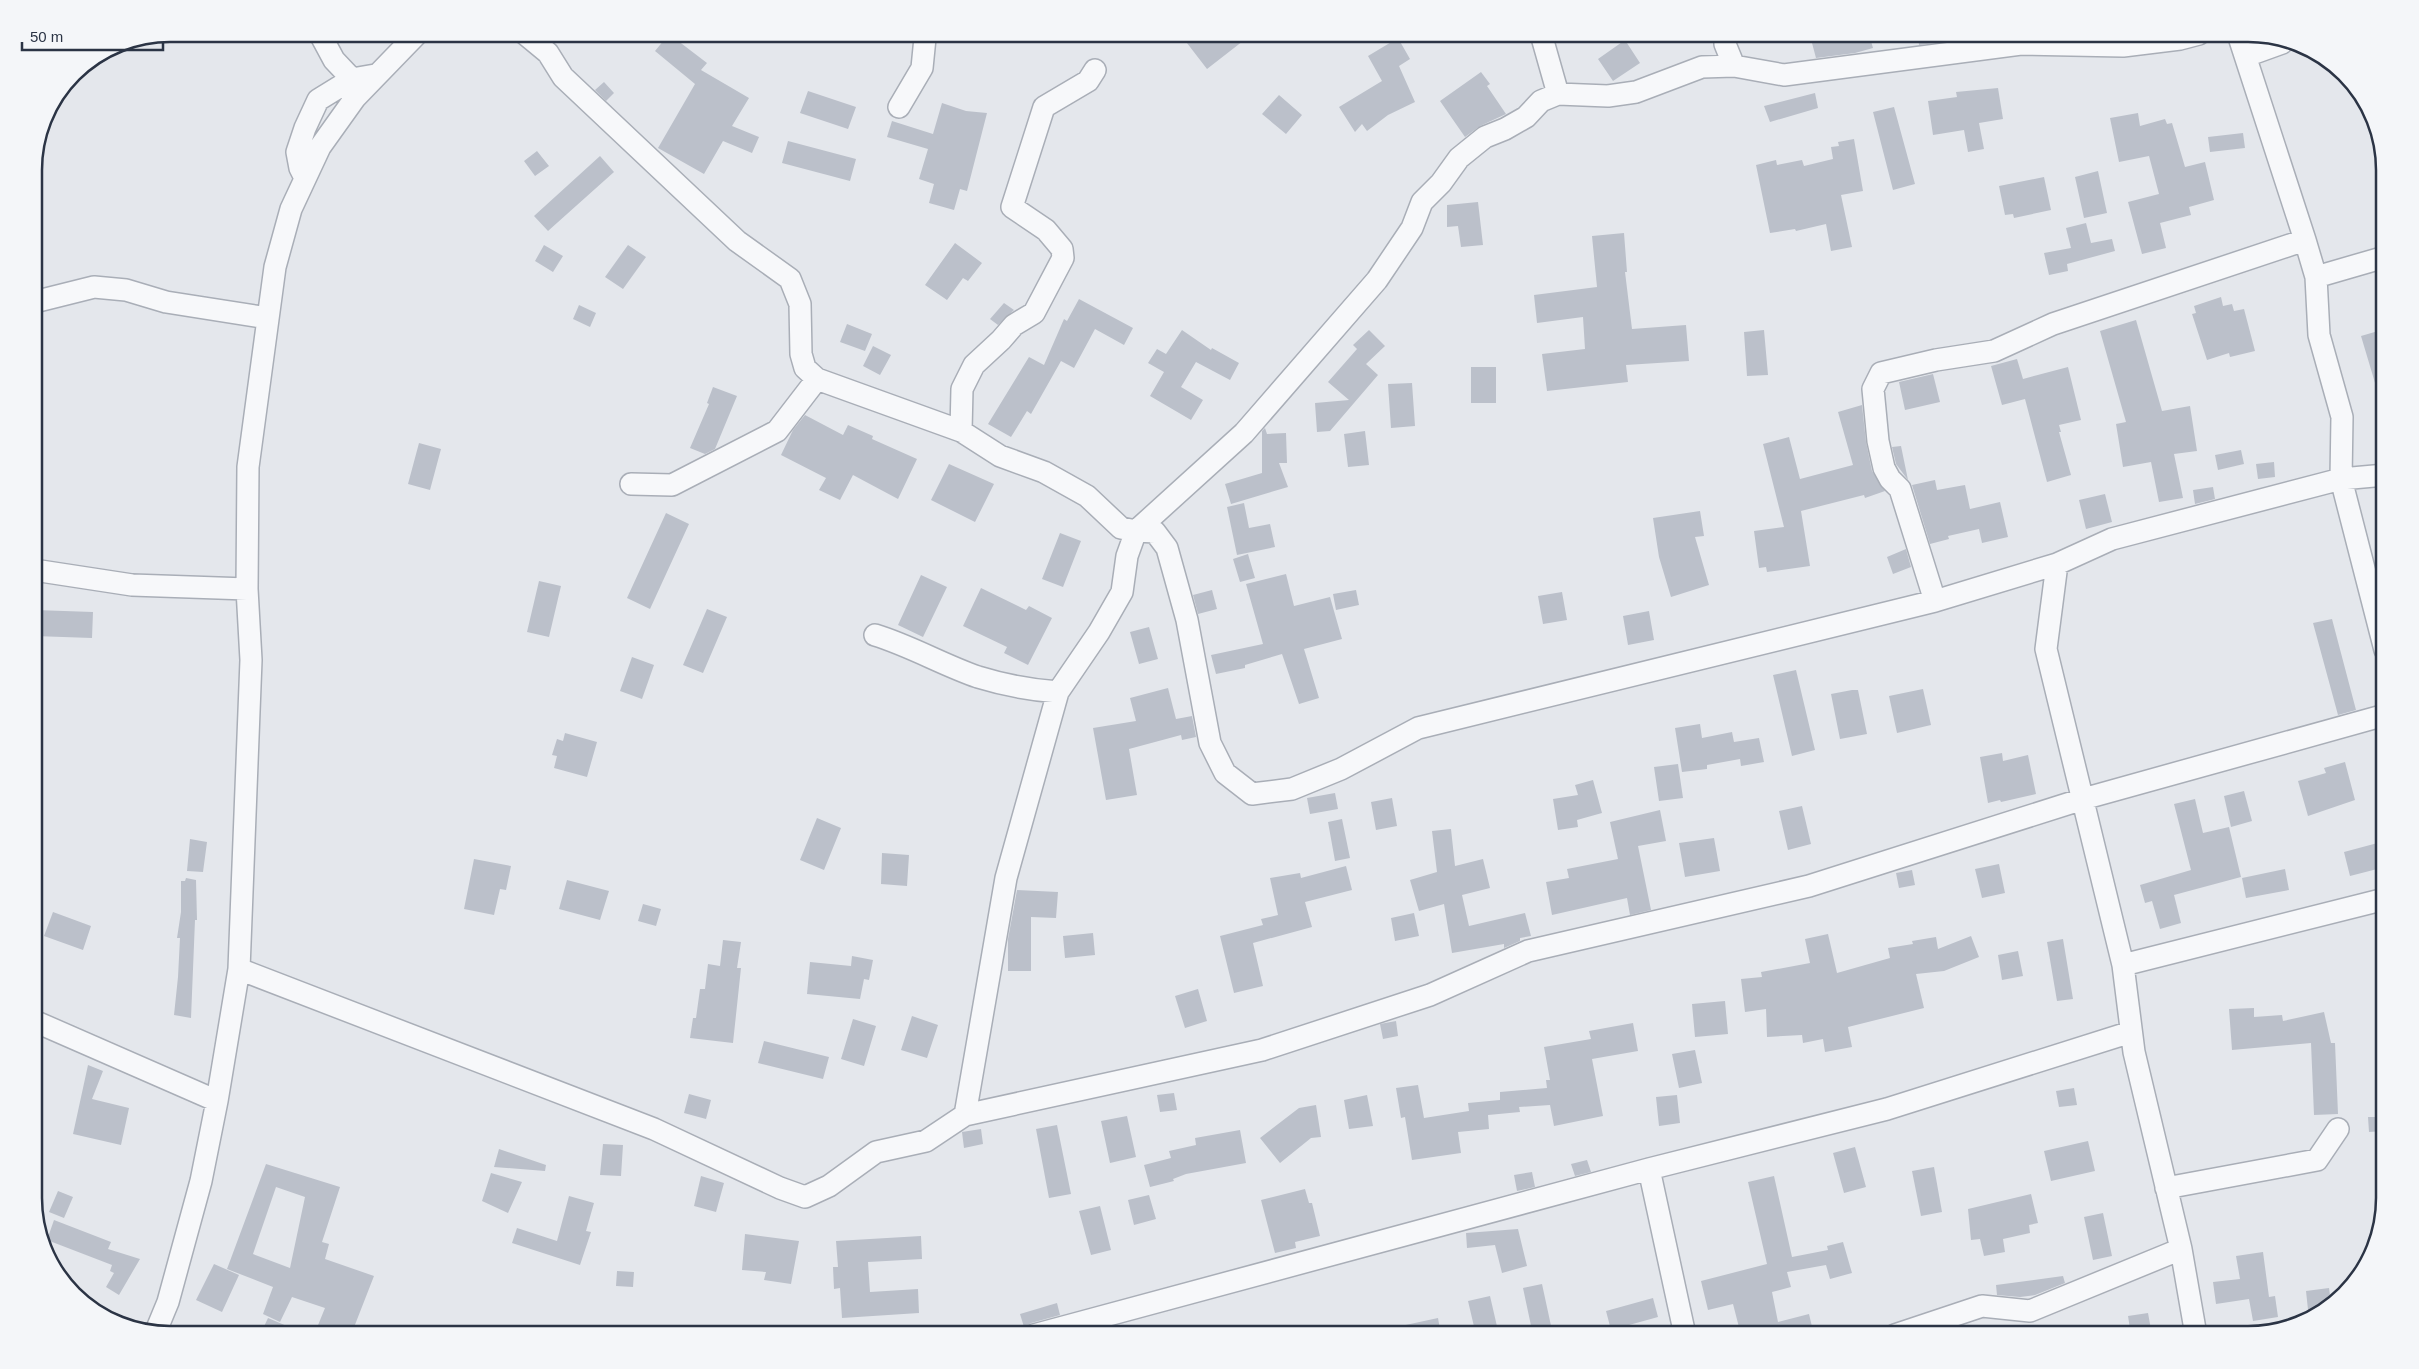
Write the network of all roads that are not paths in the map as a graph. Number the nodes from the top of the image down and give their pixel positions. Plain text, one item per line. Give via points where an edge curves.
1 (325, 43) edge
2 (409, 43) edge
3 (536, 43) edge
4 (924, 43) edge
5 (1544, 43) edge
6 (1725, 43) edge
7 (2147, 43) edge
8 (2241, 43) edge
9 (2274, 46) edge
10 (2246, 56) junction
11 (1734, 66) junction
12 (1094, 70) dead end
13 (375, 76) junction
14 (352, 79) junction
15 (1558, 94) junction
16 (899, 106) dead end
17 (305, 178) junction
18 (2305, 240) junction
19 (2376, 260) edge
20 (2316, 277) junction
21 (43, 300) edge
22 (268, 318) junction
23 (817, 379) junction
24 (961, 431) junction
25 (2376, 476) edge
26 (2341, 478) junction
27 (631, 484) dead end
28 (1136, 531) junction
29 (2056, 564) junction
30 (43, 571) edge
31 (247, 589) junction
32 (1934, 600) junction
33 (2376, 615) edge
34 (875, 635) dead end
35 (1058, 692) junction
36 (2376, 718) edge
37 (2083, 799) junction
38 (2376, 901) edge
39 (2123, 965) junction
40 (239, 969) junction
41 (43, 1025) edge
42 (2131, 1032) junction
43 (218, 1101) junction
44 (965, 1115) junction
45 (2338, 1129) dead end
46 (1649, 1170) junction
47 (2166, 1188) junction
48 (2181, 1249) junction
49 (158, 1325) edge
50 (1068, 1326) edge
51 (1683, 1326) edge
52 (1922, 1326) edge
53 (2194, 1326) edge

1 - 14 street via 334,60
2 - 13 street
3 - 23 street via 548,53 564,77 737,241 790,279 800,304 801,354 805,368
4 - 16 street via 922,68
5 - 15 street
6 - 11 street
7 - 11 street via 2123,46 2021,44 1784,74
8 - 10 street
9 - 10 street
10 - 18 street
11 - 15 street via 1702,67 1636,92 1608,96
12 - 24 street via 1088,81 1044,108 1012,207 1046,230 1062,249 1063,258 1034,313 1014,326 974,365 962,389
13 - 14 street
13 - 17 street via 320,147
14 - 17 street via 318,100 298,152
15 - 28 street via 1541,100 1526,117 1485,137 1459,158 1422,202 1412,228 1365,295 1244,433
17 - 22 street via 291,209 275,267
18 - 20 street
18 - 32 street via 2053,324 1994,352 1936,360 1881,373 1873,389 1884,468 1900,489
19 - 20 street
20 - 26 street via 2319,336 2342,417
21 - 22 street via 94,288 126,290 166,302
22 - 31 street via 248,467
23 - 24 street
23 - 27 street via 777,431 672,485
24 - 28 street via 1000,456 1044,472 1087,496 1121,528
25 - 26 street
26 - 29 street via 2112,539
26 - 33 street
28 - 32 street via 1155,532 1167,548 1187,620 1210,743 1225,773 1252,794 1292,789 1341,769 1418,728
28 - 35 street via 1127,556 1122,592
29 - 32 street
29 - 37 street via 2046,649
30 - 31 street via 132,585
31 - 40 street via 251,660
34 - 35 street via 904,644 978,677 1030,690
35 - 44 street via 1006,878
36 - 37 street
37 - 39 street
37 - 44 street via 1809,886 1528,952 1430,995 1262,1050
38 - 39 street
39 - 42 street
40 - 43 street
40 - 44 street via 654,1129 805,1197 830,1186 876,1152 926,1141
41 - 43 street
42 - 46 street via 1886,1109
42 - 47 street
43 - 49 street via 173,1283
45 - 47 street via 2317,1160
46 - 50 street
46 - 51 street
47 - 48 street
48 - 52 street via 2030,1311 1982,1306
48 - 53 street

